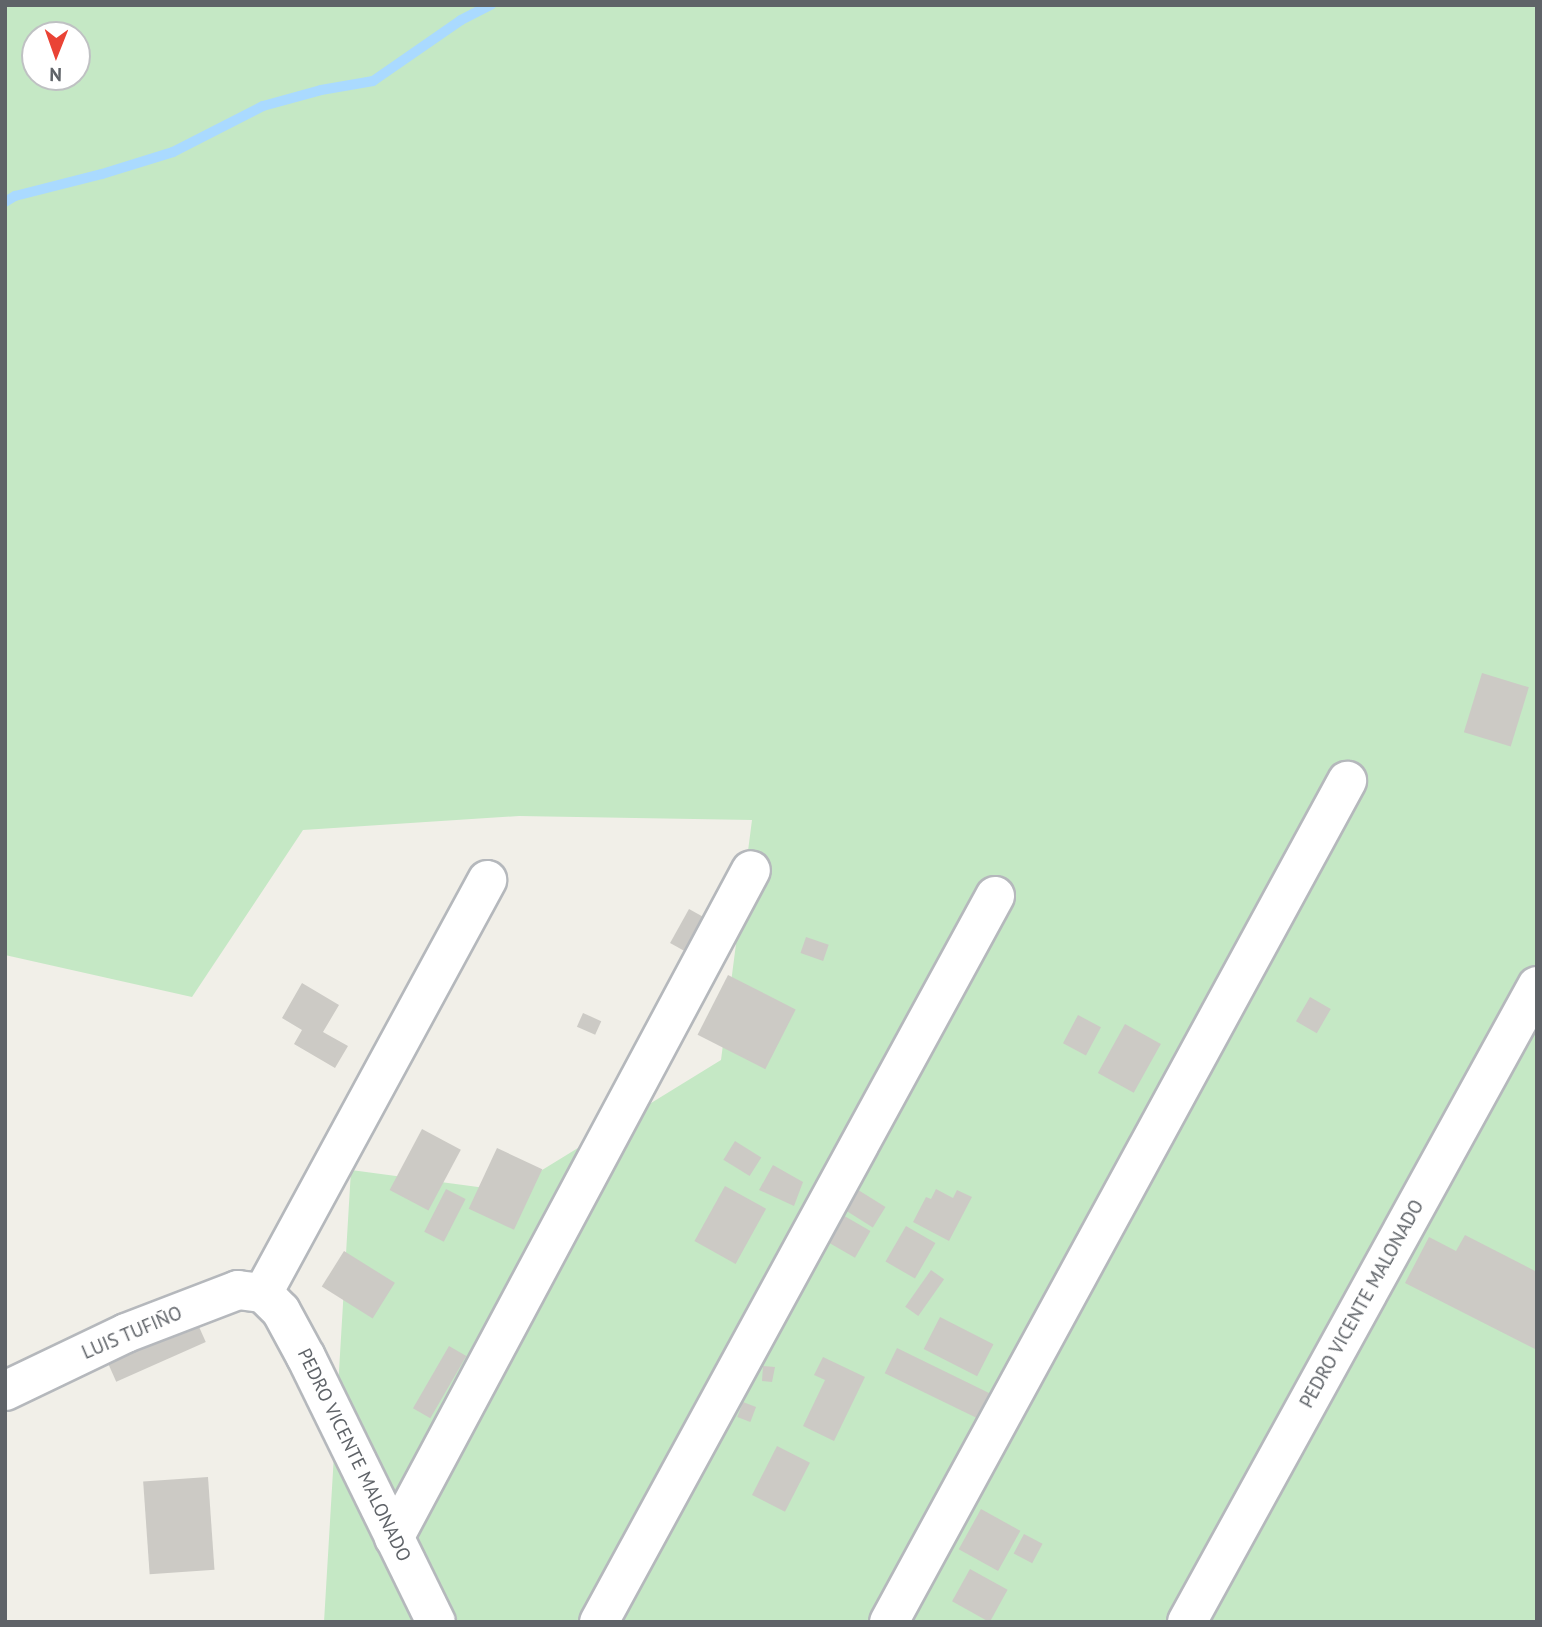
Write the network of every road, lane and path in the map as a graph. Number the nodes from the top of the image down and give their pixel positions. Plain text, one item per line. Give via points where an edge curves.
1 (1347, 781) dead end
2 (751, 870) dead end
3 (486, 880) dead end
4 (995, 896) dead end
5 (1537, 986) edge
6 (263, 1293) junction
7 (5, 1391) edge
8 (394, 1538) junction
9 (436, 1622) edge
10 (599, 1622) edge
11 (889, 1622) edge
12 (1187, 1622) edge

1 - 11 street
2 - 8 street
3 - 6 street
4 - 10 street
5 - 12 street, PEDRO VICENTE MALONADO
6 - 7 street, LUIS TUFIÑO via 237,1290 126,1333
6 - 8 street, PEDRO VICENTE MALONADO via 281,1311 306,1357
8 - 9 street, PEDRO VICENTE MALONADO

